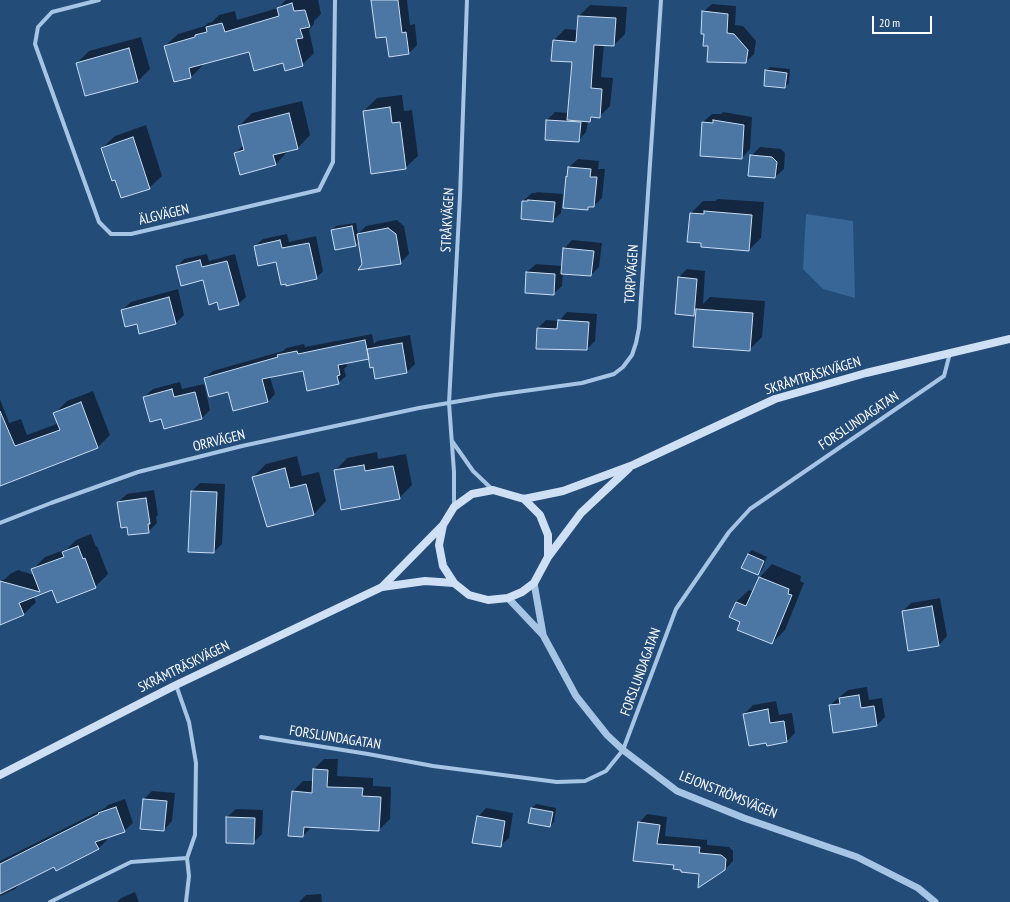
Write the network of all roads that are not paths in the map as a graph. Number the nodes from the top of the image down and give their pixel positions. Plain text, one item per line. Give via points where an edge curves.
1 (99, 0) edge
2 (335, 0) edge
3 (467, 0) edge
4 (662, 0) edge
5 (1010, 338) edge
6 (950, 352) junction
7 (449, 403) junction
8 (452, 441) junction
9 (633, 465) junction
10 (494, 490) junction
11 (524, 499) junction
12 (454, 507) junction
13 (0, 523) edge
14 (442, 525) junction
15 (548, 557) junction
16 (534, 582) junction
17 (454, 583) junction
18 (382, 587) junction
19 (508, 598) junction
20 (543, 635) junction
21 (176, 685) junction
22 (261, 737) dead end
23 (623, 750) junction
24 (0, 775) edge
25 (187, 858) junction
26 (50, 902) edge
27 (186, 902) edge
28 (935, 902) edge

1 - 2 street, ÄLGVÄGEN via 52,12 38,27 35,44 99,222 111,234 131,234 318,190 333,162
3 - 7 street, STRÅKVÄGEN
4 - 7 street, TORPVÄGEN via 639,328 632,355 614,374 582,383
5 - 6 main road, SKRÅMTRÄSKVÄGEN
6 - 9 main road, SKRÅMTRÄSKVÄGEN via 866,372 776,399
6 - 23 street, FORSLUNDAGATAN via 944,376 750,509 729,532 676,609
7 - 8 street, STRÅKVÄGEN
7 - 13 street, ORRVÄGEN via 242,446 138,472
8 - 10 street, STRÅKVÄGEN via 473,472
8 - 12 street, STRÅKVÄGEN
9 - 11 main road, SKRÅMTRÄSKVÄGEN via 563,491
9 - 15 main road, SKRÅMTRÄSKVÄGEN via 581,513
10 - 11 main road
10 - 12 main road via 472,494
11 - 15 main road via 540,514 543,521 548,535
12 - 14 main road
14 - 17 main road via 440,552 443,566
14 - 18 main road, SKRÅMTRÄSKVÄGEN
15 - 16 main road
16 - 19 main road via 522,592
16 - 20 street, LEJONSTRÖMSVÄGEN
17 - 18 main road, SKRÅMTRÄSKVÄGEN via 425,581
17 - 19 main road via 470,594 488,600
18 - 21 main road, SKRÅMTRÄSKVÄGEN
19 - 20 street, LEJONSTRÖMSVÄGEN
20 - 23 street, LEJONSTRÖMSVÄGEN via 576,696
21 - 24 main road, SKRÅMTRÄSKVÄGEN
21 - 25 street via 189,722 196,763 195,835
22 - 23 street, FORSLUNDAGATAN via 433,766 557,782 585,781 606,770
23 - 28 street, LEJONSTRÖMSVÄGEN via 677,791 744,818 856,857 918,888
25 - 26 street via 131,862
25 - 27 street via 189,876

